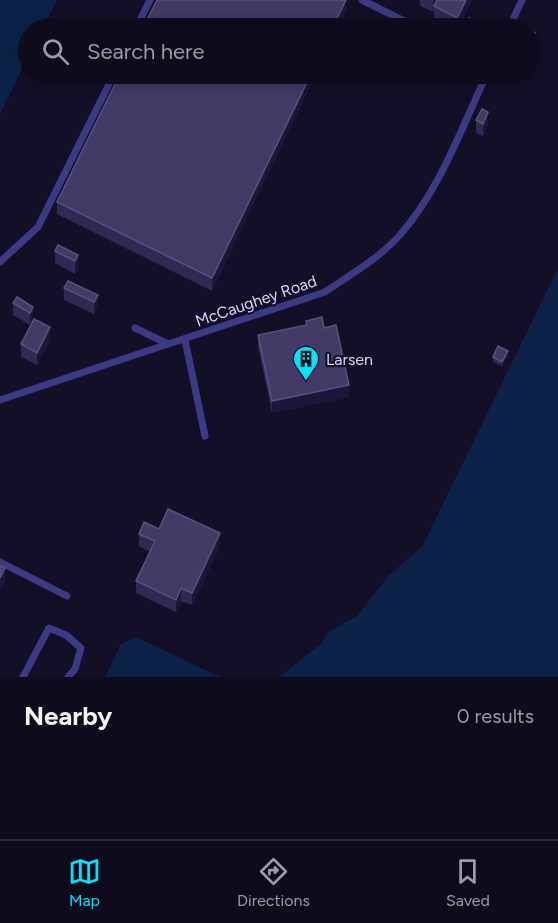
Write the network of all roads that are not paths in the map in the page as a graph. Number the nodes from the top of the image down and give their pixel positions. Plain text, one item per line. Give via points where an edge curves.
1 (150, 0) edge
2 (362, 0) edge
3 (522, 0) edge
4 (141, 18) edge
5 (398, 18) edge
6 (514, 18) edge
7 (109, 84) edge
8 (482, 84) edge
9 (0, 262) edge
10 (135, 328) dead end
11 (185, 340) junction
12 (168, 344) junction
13 (0, 400) edge
14 (205, 436) dead end
15 (0, 562) edge
16 (67, 596) dead end
17 (23, 677) edge
18 (68, 677) edge

1 - 4 lane
2 - 5 lane
3 - 6 lane
7 - 9 lane via 38,227
8 - 11 lane, McCaughey Road via 425,202 398,237 325,292
10 - 12 lane
11 - 12 lane, McCaughey Road
11 - 14 lane
12 - 13 lane, McCaughey Road
15 - 16 lane
17 - 18 lane via 49,628 66,635 81,648 75,669

